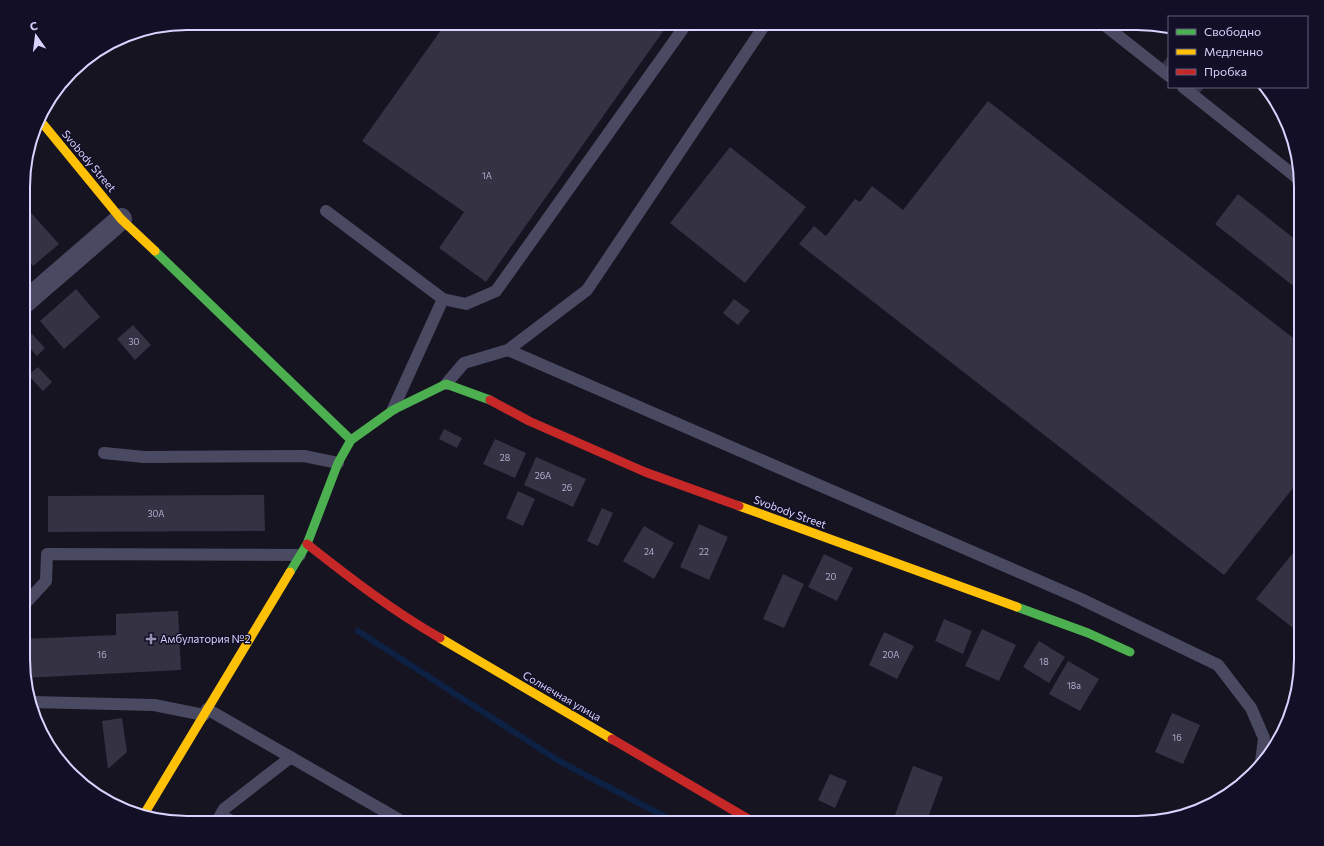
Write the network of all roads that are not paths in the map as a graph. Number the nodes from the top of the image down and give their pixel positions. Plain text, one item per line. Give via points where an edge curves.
1 (682, 30) edge
2 (761, 30) edge
3 (1111, 30) edge
4 (1168, 75) edge
5 (1184, 88) edge
6 (43, 125) edge
7 (1294, 175) edge
8 (326, 212) dead end
9 (121, 219) junction
10 (30, 298) edge
11 (443, 299) junction
12 (508, 350) junction
13 (446, 384) junction
14 (393, 410) junction
15 (351, 440) junction
16 (104, 453) dead end
17 (338, 463) junction
18 (307, 544) junction
19 (300, 555) junction
20 (30, 598) edge
21 (1130, 652) dead end
22 (36, 702) edge
23 (206, 712) junction
24 (1262, 754) edge
25 (291, 758) junction
26 (146, 811) edge
27 (220, 816) edge
28 (393, 816) edge
29 (743, 816) edge

1 - 11 lane via 496,291 466,304
2 - 12 lane via 587,290
3 - 4 lane
5 - 7 lane
6 - 9 street, Svobody Street
8 - 11 lane
9 - 10 street
9 - 15 street, Svobody Street
11 - 14 lane
12 - 13 lane via 464,363
12 - 24 lane via 1081,599 1218,665 1251,708 1264,738
13 - 14 street
13 - 21 street, Svobody Street via 488,399 529,421 645,472 1088,633
14 - 15 street
15 - 17 street
16 - 17 lane via 144,457 304,456
17 - 18 street
18 - 19 street
18 - 29 street, Солнечная улица via 409,620
19 - 20 lane via 47,554 46,581
19 - 23 street
22 - 23 lane via 154,705
23 - 25 lane
23 - 26 street
25 - 27 lane via 224,809
25 - 28 lane

